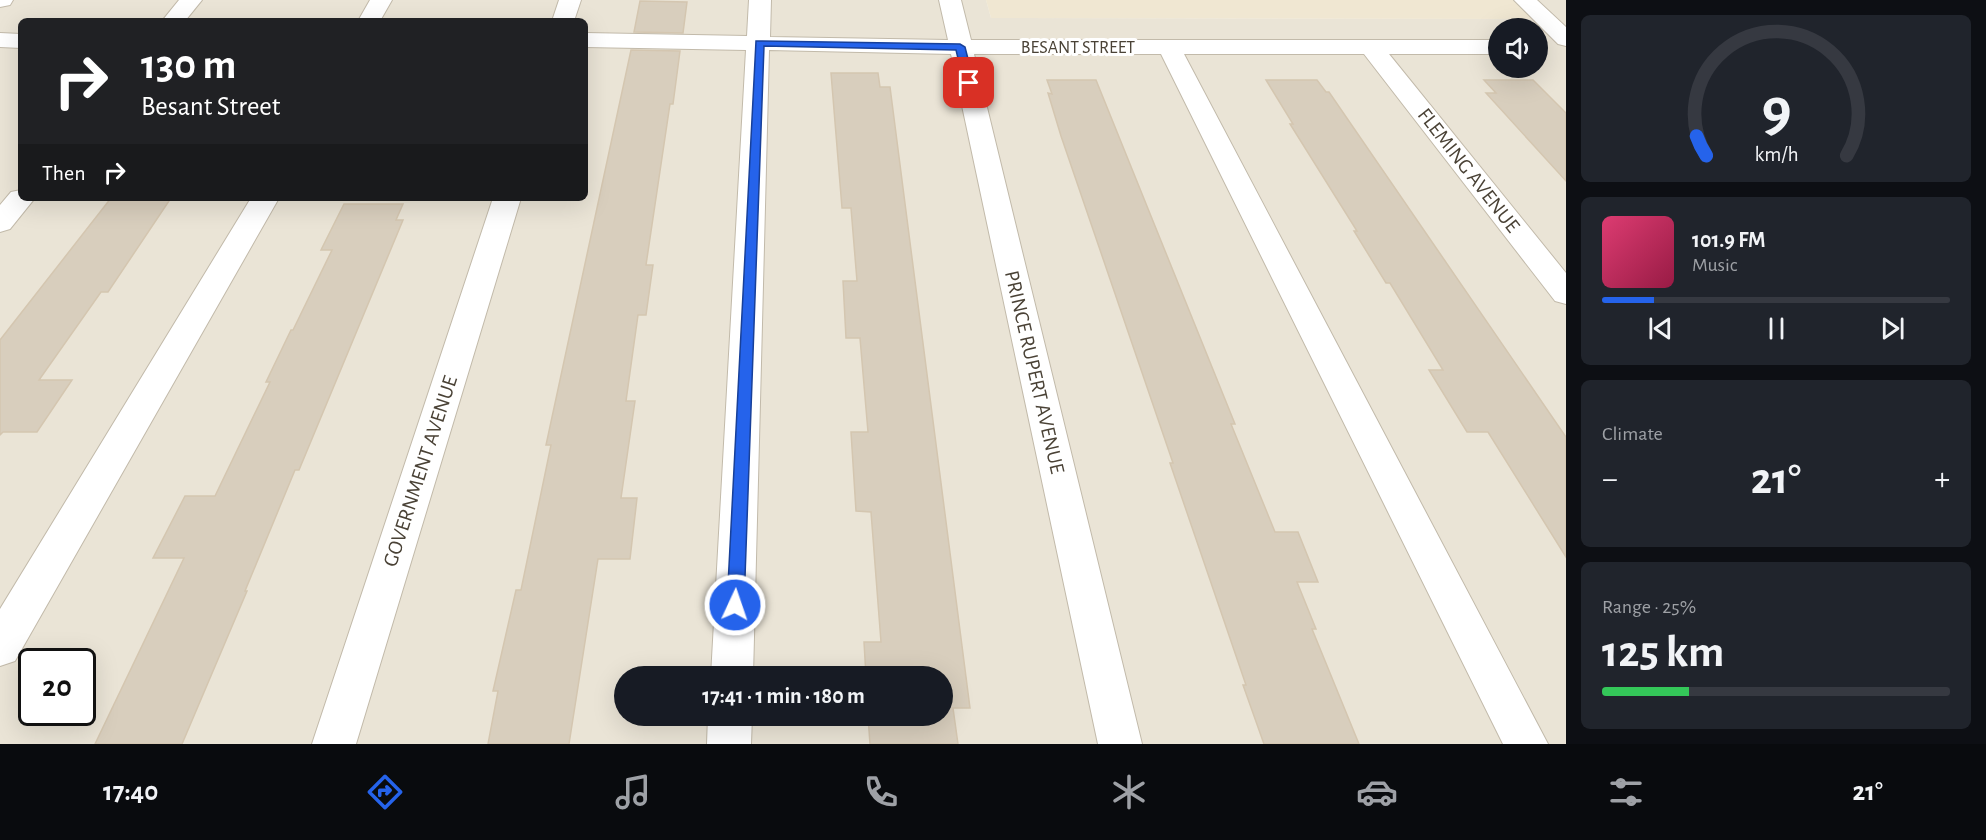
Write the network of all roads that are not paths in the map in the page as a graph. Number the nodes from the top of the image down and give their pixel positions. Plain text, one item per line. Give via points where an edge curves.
1 (191, 0) edge
2 (381, 0) edge
3 (570, 0) edge
4 (760, 0) edge
5 (950, 0) edge
6 (1525, 0) edge
7 (176, 18) edge
8 (371, 18) edge
9 (564, 18) edge
10 (0, 40) edge
11 (588, 40) edge
12 (18, 41) edge
13 (759, 43) junction
14 (1560, 45) edge
15 (1169, 46) junction
16 (960, 47) junction
17 (1371, 47) junction
18 (1488, 47) edge
19 (18, 201) edge
20 (263, 201) edge
21 (506, 201) edge
22 (0, 223) edge
23 (1566, 294) edge
24 (0, 647) edge
25 (732, 666) edge
26 (730, 726) edge
27 (334, 744) edge
28 (729, 744) edge
29 (1120, 744) edge
30 (1526, 744) edge

1 - 7 street
2 - 8 street
3 - 9 street
4 - 13 street
5 - 16 street, PRINCE RUPERT AVENUE
6 - 14 street
10 - 12 street
11 - 13 street, BESANT STREET
13 - 16 street, BESANT STREET
13 - 25 street
15 - 16 street, BESANT STREET
15 - 17 street, BESANT STREET
15 - 30 street
16 - 29 street, PRINCE RUPERT AVENUE
17 - 18 street, BESANT STREET
17 - 23 street, FLEMING AVENUE
19 - 22 street
20 - 24 street
21 - 27 street, GOVERNMENT AVENUE
26 - 28 street

